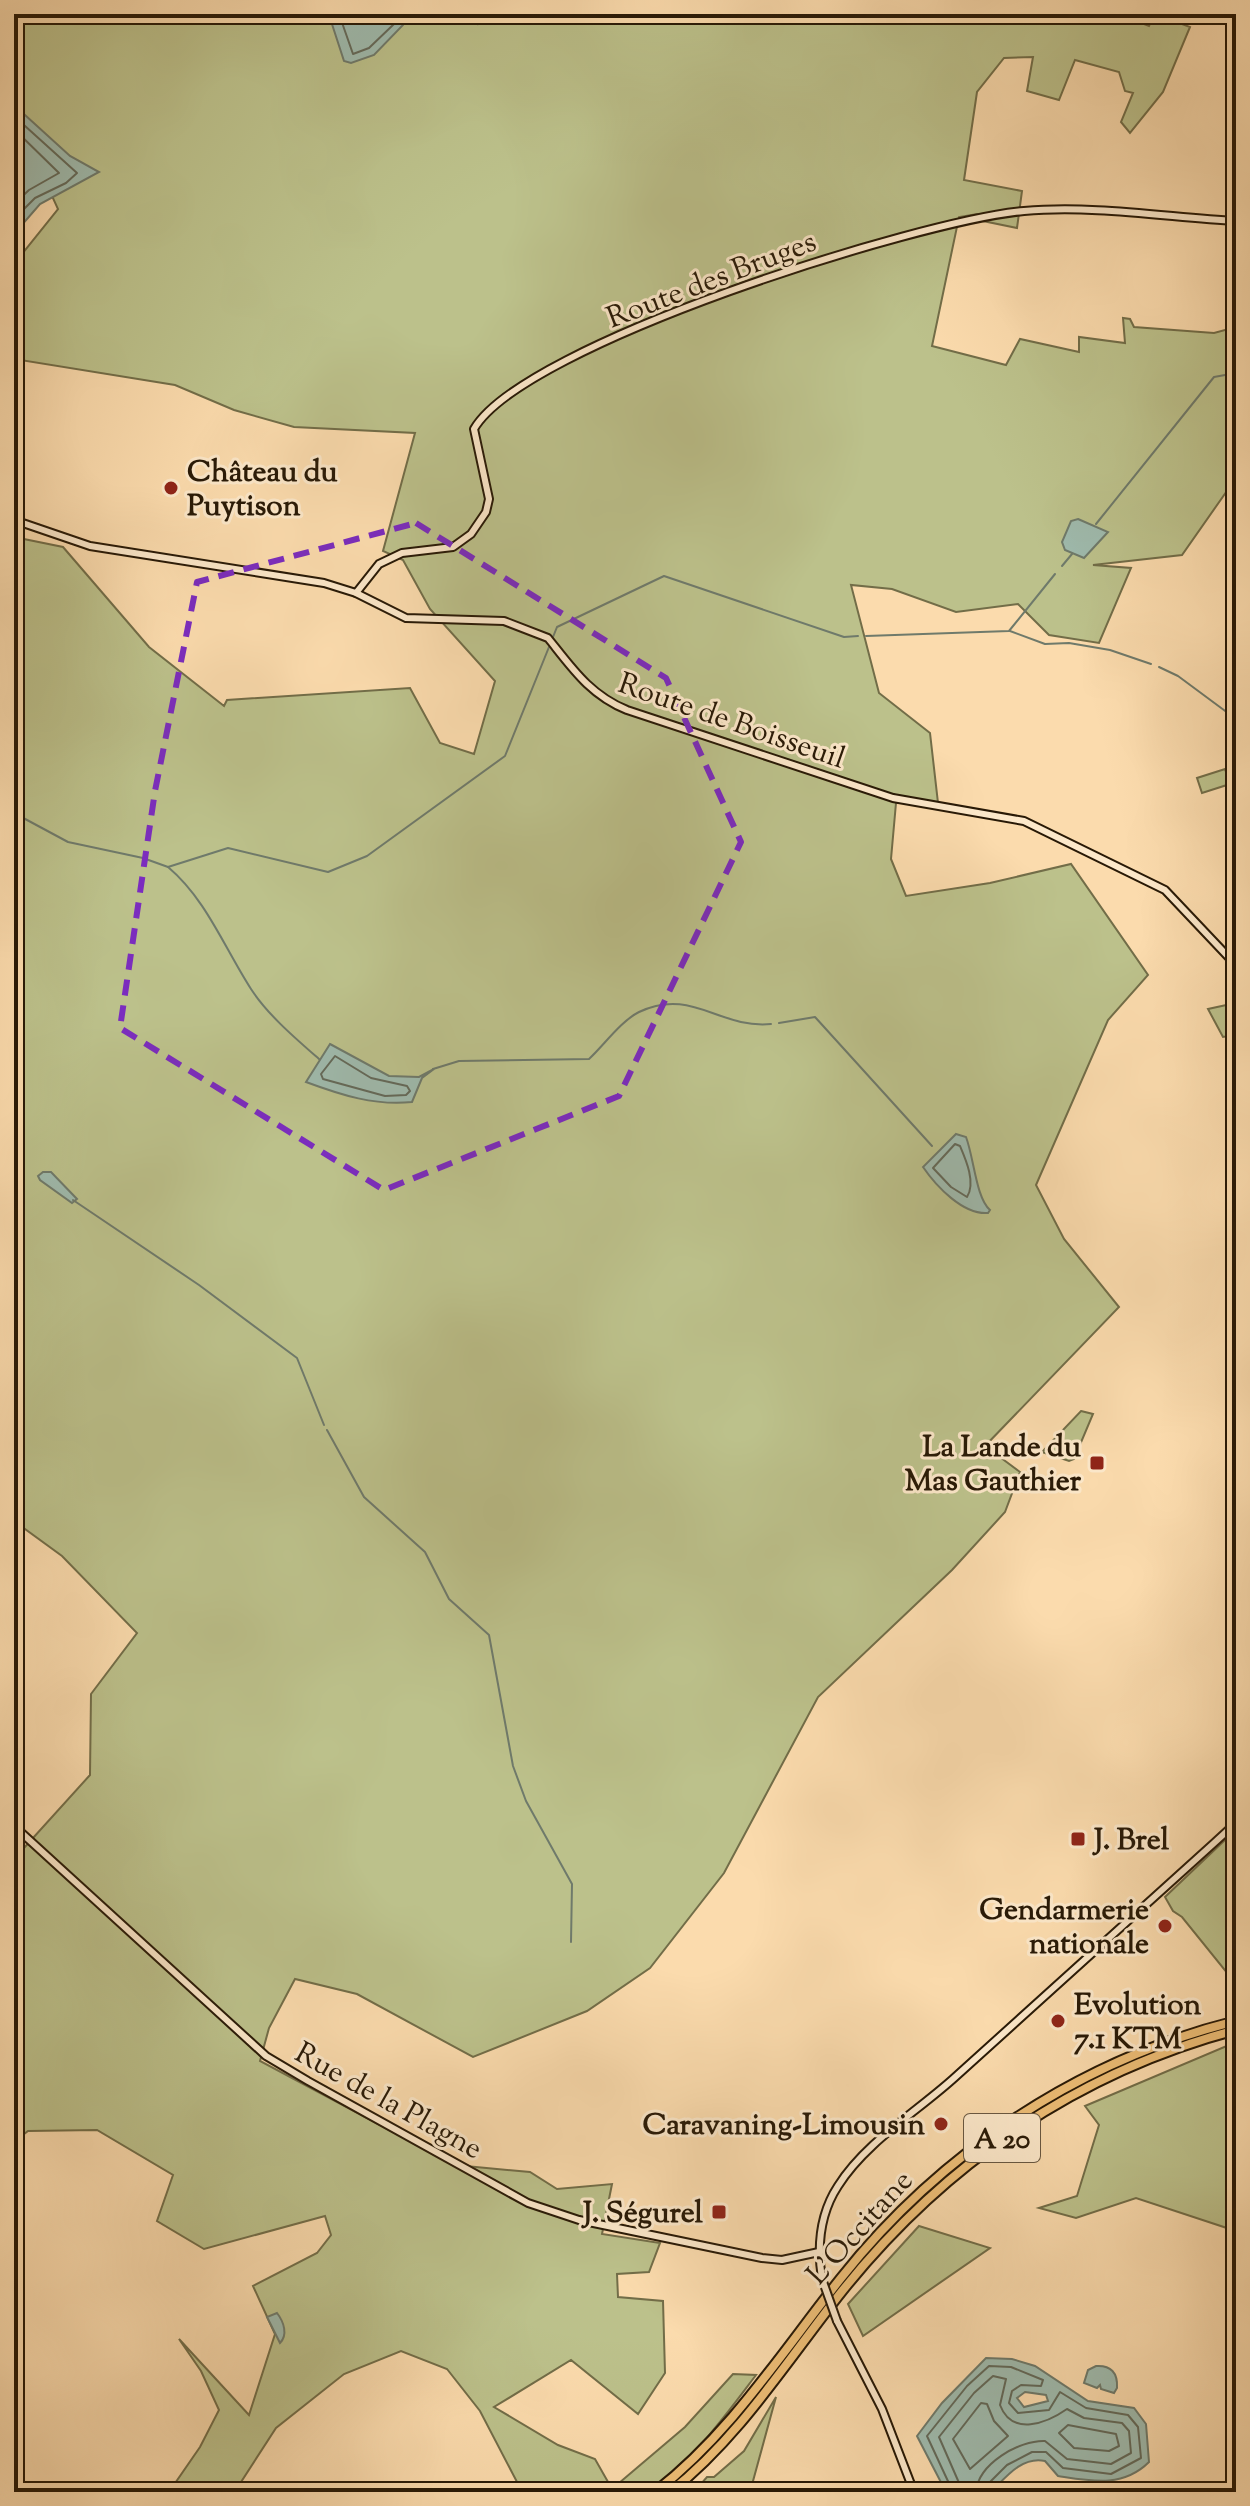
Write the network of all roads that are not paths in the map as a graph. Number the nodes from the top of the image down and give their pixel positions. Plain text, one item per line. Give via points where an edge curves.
1 (1236, 221) edge
2 (14, 520) edge
3 (356, 593) junction
4 (1236, 965) edge
5 (1236, 1823) edge
6 (14, 1826) edge
7 (1236, 2021) edge
8 (1236, 2030) edge
9 (819, 2252) junction
10 (655, 2492) edge
11 (673, 2492) edge
12 (914, 2492) edge

1 - 3 main road, Route des Bruges via 1023,211 974,219 817,260 638,327 512,389 474,429 489,499 471,534 453,547 402,553 379,564
2 - 3 main road, Route de Boisseuil via 90,546 324,583
3 - 4 main road, Route de Boisseuil via 406,618 482,618 539,632 589,689 627,710 893,798 1024,821 1165,890
5 - 9 main road via 861,2157 832,2196
6 - 9 main road, Rue de la Plagne via 266,2056 528,2203 579,2220 762,2258 782,2260
7 - 10 highway, L'Occitane / A 20 via 1156,2046 1079,2081 966,2153 866,2248 731,2419
8 - 11 highway, L'Occitane / A 20 via 1094,2083 1041,2112 962,2168 876,2250 738,2425
9 - 12 main road, bridge via 837,2321 882,2409

